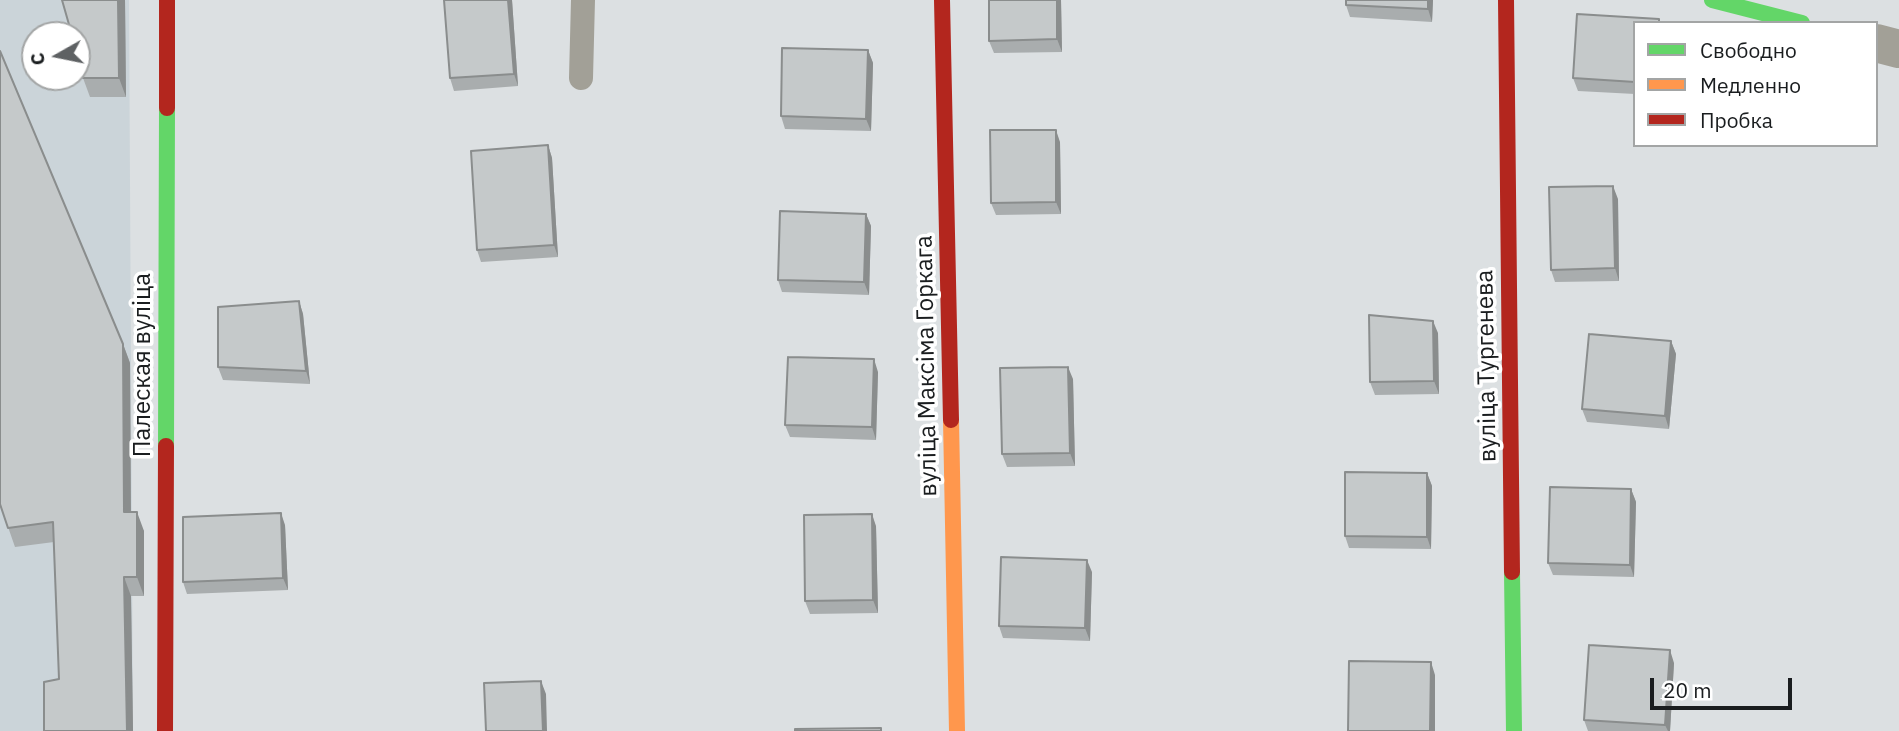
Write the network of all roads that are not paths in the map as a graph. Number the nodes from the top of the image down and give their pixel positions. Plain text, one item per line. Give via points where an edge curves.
1 (167, 0) edge
2 (583, 0) edge
3 (942, 0) edge
4 (1506, 0) edge
5 (1712, 0) edge
6 (1794, 21) edge
7 (1878, 44) edge
8 (1899, 49) edge
9 (580, 78) dead end
10 (165, 731) edge
11 (957, 731) edge
12 (1514, 731) edge

1 - 10 street, Палеская вуліца
2 - 9 lane
3 - 11 street, вуліца Максіма Горкага
4 - 12 street, вуліца Тургенева
5 - 6 street
7 - 8 street

